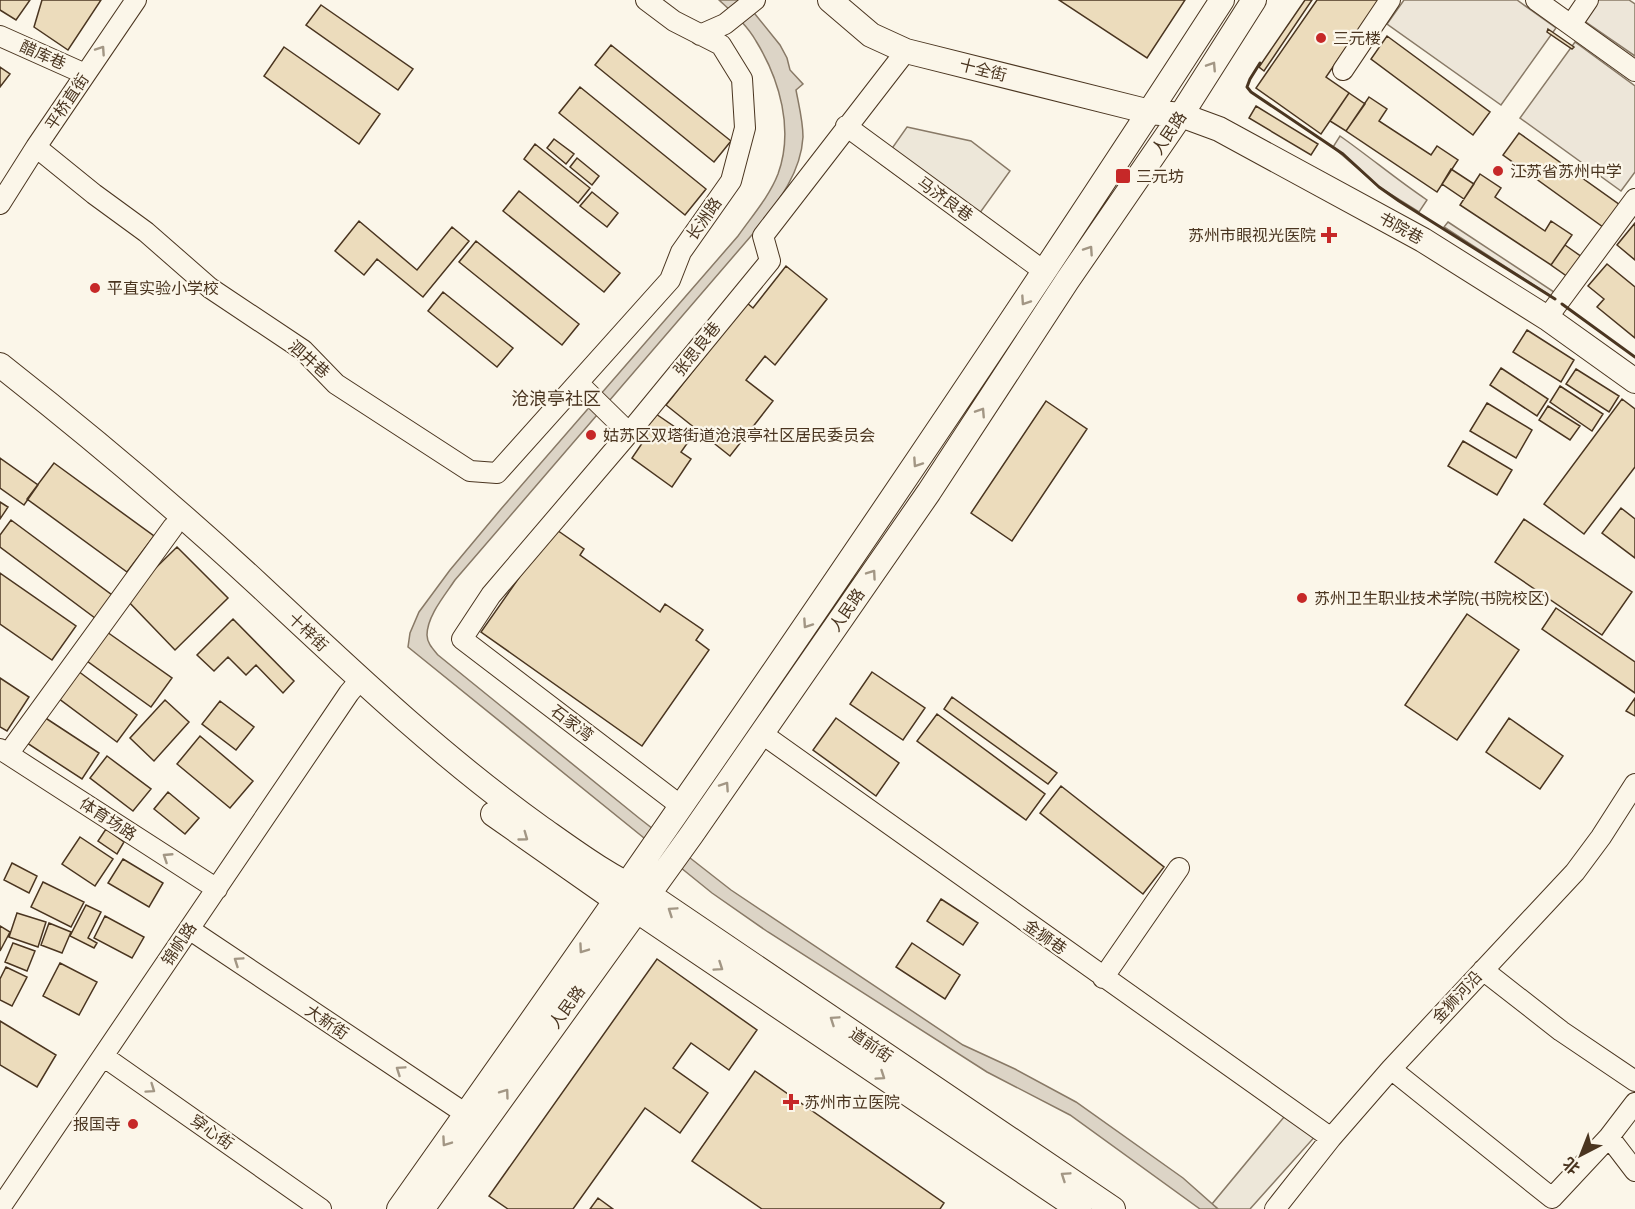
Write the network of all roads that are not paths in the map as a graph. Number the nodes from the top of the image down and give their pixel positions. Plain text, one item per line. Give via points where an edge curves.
1 (136, 0) edge
2 (646, 0) edge
3 (830, 0) edge
4 (1222, 0) edge
5 (1254, 0) edge
6 (1390, 0) edge
7 (1536, 0) edge
8 (1588, 0) edge
9 (754, 1) edge
10 (1571, 25) junction
11 (700, 35) junction
12 (0, 36) edge
13 (906, 51) junction
14 (1343, 70) dead end
15 (1635, 72) edge
16 (85, 74) junction
17 (1150, 112) junction
18 (1181, 115) junction
19 (846, 126) junction
20 (36, 147) junction
21 (1635, 199) edge
22 (0, 204) edge
23 (1045, 272) junction
24 (1547, 318) junction
25 (0, 365) edge
26 (1635, 381) edge
27 (0, 386) edge
28 (584, 389) junction
29 (628, 433) junction
30 (172, 527) junction
31 (462, 639) joint
32 (355, 687) junction
33 (761, 733) junction
34 (4, 752) edge
35 (1635, 784) edge
36 (679, 810) junction
37 (655, 866) junction
38 (1179, 868) dead end
39 (217, 889) junction
40 (632, 898) junction
41 (189, 929) junction
42 (1483, 970) junction
43 (1103, 978) junction
44 (103, 1056) junction
45 (1391, 1069) junction
46 (1635, 1081) edge
47 (1635, 1103) edge
48 (466, 1114) junction
49 (1609, 1137) junction
50 (1331, 1138) junction
51 (1635, 1171) edge
52 (0, 1208) edge
53 (1280, 1208) edge
54 (321, 1209) edge
55 (399, 1209) edge
56 (422, 1209) edge
57 (1079, 1209) edge
58 (1113, 1209) edge

16 -> 1 street, 平桥直街
2 - 11 street, 长洲路
3 - 13 main road, 十全街 via 871,35
4 - 17 main road, 人民路
18 -> 5 main road, 人民路
6 - 14 street
7 - 10 street
8 - 10 street
9 - 11 street via 725,24
10 - 15 street
11 - 28 street, 长洲路 via 721,45 742,79 745,128 731,180 681,252 670,280
12 - 16 street, 醋库巷
13 - 17 main road, 十全街
13 - 19 street, 张思良巷
16 - 20 street, 平桥直街
17 - 18 main road, 书院巷
17 - 23 main road, 人民路
18 - 24 main road, 书院巷 via 1219,129 1423,240
33 -> 18 main road, 人民路 via 929,492
19 - 23 street, 马济良巷
19 - 29 street, 张思良巷 via 763,236 770,261
20 - 22 street, 平桥直街
20 - 28 street, 泗井巷 via 146,232 210,288 303,350 336,384 470,471 497,473
21 - 24 street
23 -> 36 main road, 人民路
24 - 26 main road, 书院巷
25 - 32 main road, 十梓街 via 196,527
27 - 30 main road, 十梓街
28 - 29 street
29 - 31 street, 张思良巷 via 491,595
30 - 32 main road, 十梓街
30 - 34 street
31 - 36 street, 石家湾
32 - 39 street, 锦帆路
32 - 40 main road, 十梓街 via 397,715
37 -> 33 main road, 人民路 via 692,834
33 - 43 street, 金狮巷
39 -> 34 street, 体育场路
35 - 42 street, 金狮河沿 via 1580,865
36 - 37 main road, 人民路
37 - 40 main road, 人民路
38 - 43 street
39 - 41 street, 锦帆路
40 -> 48 main road, 人民路
56 -> 40 main road, 人民路
40 -> 57 main road, 道前街
58 -> 40 main road, 道前街
41 - 44 street, 锦帆路
48 -> 41 street, 大新街
42 - 45 street, 金狮河沿
42 - 46 street via 1561,1031
43 - 50 street, 金狮巷
44 - 52 street, 锦帆路
44 -> 54 street, 穿心街
45 - 49 street via 1552,1198
45 - 50 street, 金狮河沿
47 - 49 street
48 -> 55 main road, 人民路
49 - 51 street
50 - 53 street, 金狮河沿

